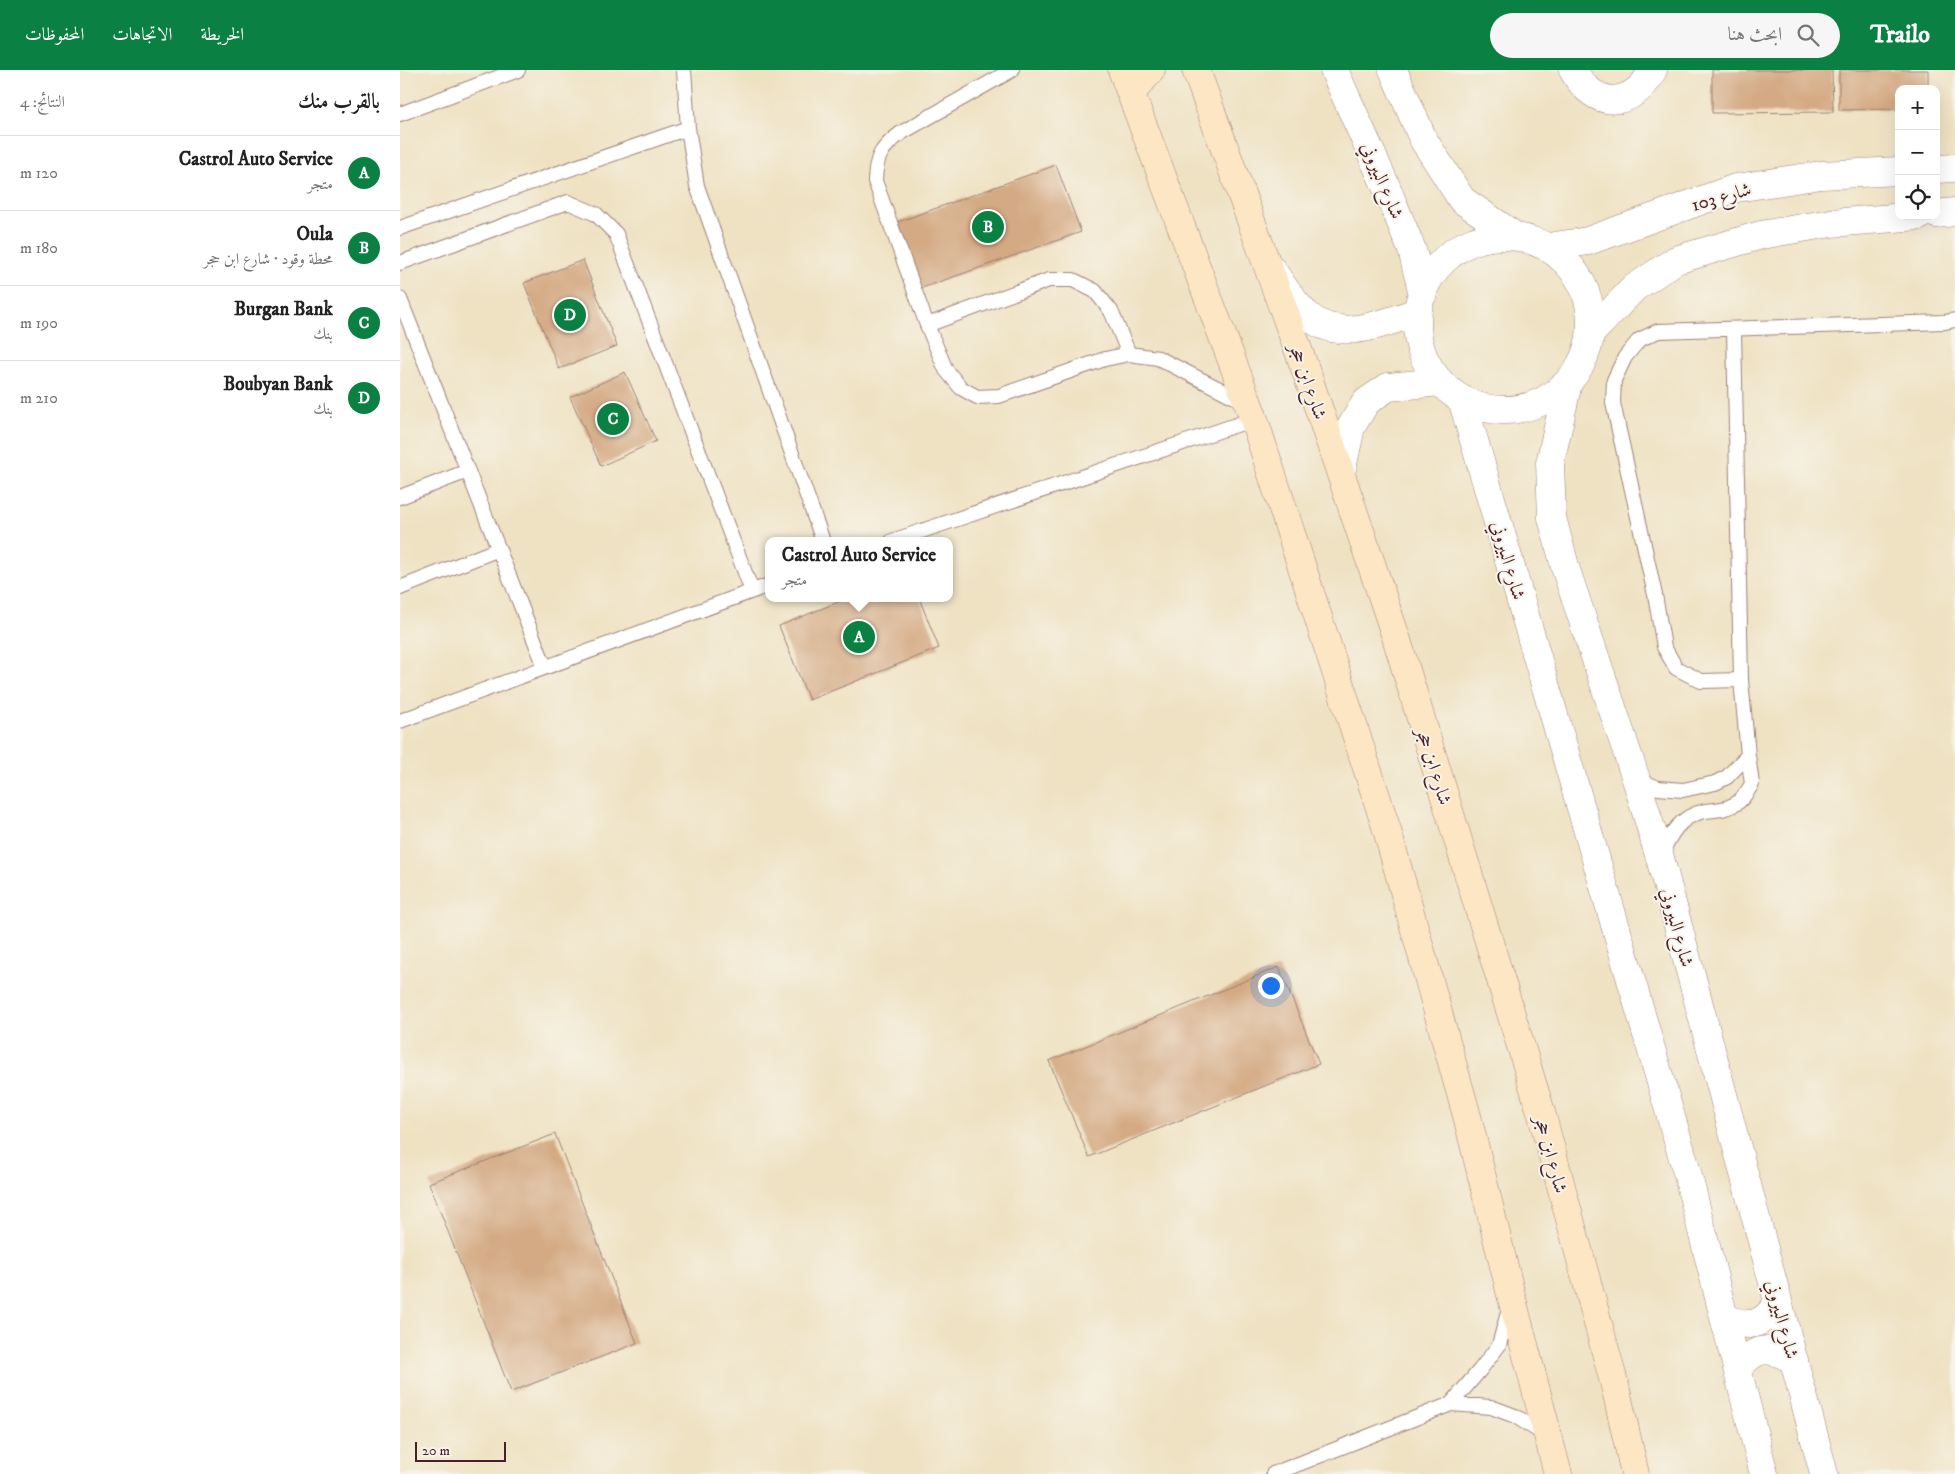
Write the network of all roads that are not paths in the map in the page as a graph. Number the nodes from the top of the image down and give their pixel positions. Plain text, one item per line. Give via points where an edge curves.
1 (518, 70) edge
2 (684, 70) edge
3 (1012, 70) edge
4 (1150, 70) edge
5 (1334, 70) edge
6 (1392, 70) edge
7 (1573, 70) edge
8 (1653, 70) edge
9 (1195, 71) edge
10 (1127, 81) edge
11 (400, 114) edge
12 (688, 128) junction
13 (1955, 168) edge
14 (1940, 169) edge
15 (1895, 171) edge
16 (1955, 212) edge
17 (1940, 214) edge
18 (1895, 218) edge
19 (400, 228) edge
20 (1515, 236) junction
21 (1548, 247) junction
22 (400, 263) edge
23 (1268, 265) junction
24 (400, 299) edge
25 (1420, 303) junction
26 (1955, 320) edge
27 (927, 325) junction
28 (1734, 330) junction
29 (1591, 333) junction
30 (1129, 354) junction
31 (1440, 382) junction
32 (1568, 383) junction
33 (1462, 399) junction
34 (1252, 411) junction
35 (468, 471) junction
36 (1342, 473) junction
37 (400, 497) edge
38 (822, 537) edge
39 (903, 537) edge
40 (499, 549) junction
41 (765, 586) edge
42 (400, 588) edge
43 (752, 591) junction
44 (545, 667) junction
45 (1741, 680) junction
46 (400, 721) edge
47 (1748, 755) junction
48 (1636, 779) junction
49 (1660, 858) junction
50 (1512, 1299) junction
51 (1778, 1303) junction
52 (1724, 1318) junction
53 (1794, 1360) junction
54 (1737, 1368) junction
55 (1450, 1404) junction
56 (1549, 1438) junction
57 (1273, 1474) edge
58 (1558, 1474) edge
59 (1635, 1474) edge
60 (1764, 1474) edge
61 (1824, 1474) edge

1 - 11 lane
2 - 12 lane
3 - 27 lane via 886,144 875,164 875,181
4 - 10 main road
5 - 25 street, شارع البيروني via 1412,250
6 - 20 street via 1423,139 1462,200
7 - 8 street via 1588,92 1610,100 1635,94
9 - 23 main road, شارع ابن حجر
10 - 34 main road
12 - 19 lane
12 - 38 lane via 697,186
13 - 14 street
15 - 21 street, شارع 103 via 1821,175 1736,188 1588,241
16 - 17 street
18 - 29 street via 1831,223 1770,234 1676,260 1634,288
20 - 21 street
20 - 25 street via 1481,238 1450,253 1428,279
21 - 29 street via 1573,270 1588,300
22 - 43 lane via 568,202 596,214 616,234
23 - 25 street via 1305,313 1324,328 1340,330 1375,326
23 - 36 main road, شارع ابن حجر
24 - 35 lane
25 - 31 street via 1418,337 1426,362
26 - 28 lane
27 - 30 lane via 946,370 961,388 977,397 999,396 1105,359
27 - 30 lane via 1049,280 1073,280 1096,291 1111,310
28 - 45 lane
28 - 45 lane via 1658,332 1639,340 1625,357 1614,380 1614,403 1664,646 1676,668 1701,681
29 - 32 street via 1583,360
30 - 34 lane via 1158,358
31 - 33 street
31 - 36 street via 1388,387 1366,402 1351,427
32 - 33 street via 1545,400 1517,409 1489,408
32 - 48 street, شارع البيروني via 1550,463 1552,518 1566,570
33 - 52 street, شارع البيروني via 1686,1172
34 - 39 lane
34 - 50 main road via 1387,830 1467,1116
35 - 37 lane
35 - 40 lane
36 - 59 main road, شارع ابن حجر via 1396,637 1541,1112 1616,1390
40 - 42 lane
40 - 44 lane
41 - 43 lane
43 - 44 lane
44 - 46 lane
45 - 47 lane
47 - 48 lane via 1727,777 1707,785 1683,790 1658,788
47 - 49 lane via 1752,784 1742,798 1732,806 1695,813 1679,823 1669,836
48 - 49 street, شارع البيروني
49 - 51 street, شارع البيروني
50 - 55 lane via 1499,1345
50 - 56 main road
51 - 52 street via 1766,1317 1753,1324 1745,1325
51 - 53 street, شارع البيروني
52 - 54 street, شارع البيروني
53 - 54 street via 1764,1350 1750,1355
53 - 61 street, شارع البيروني
54 - 60 street, شارع البيروني
55 - 56 lane via 1491,1407 1515,1416
55 - 57 lane
56 - 58 main road

